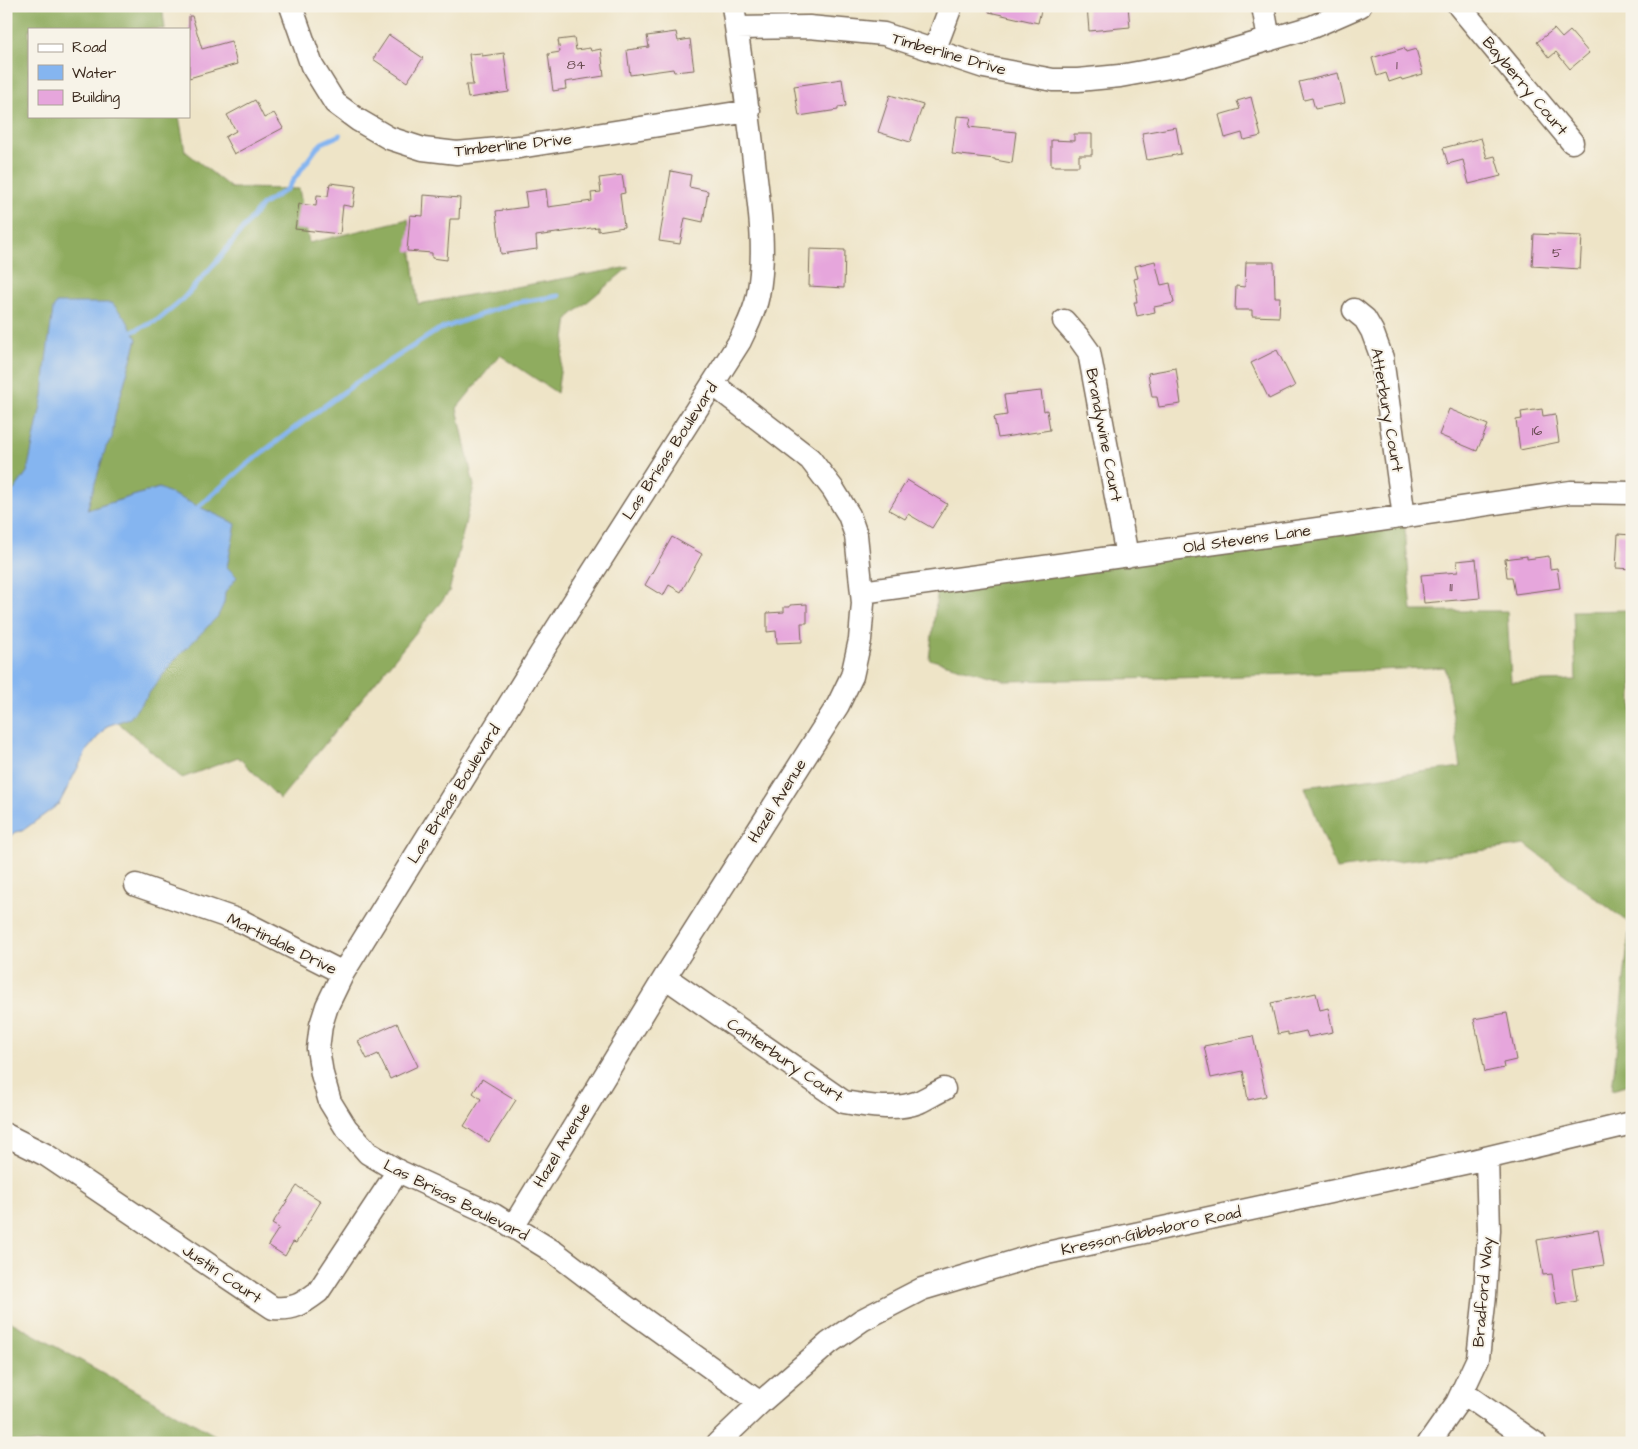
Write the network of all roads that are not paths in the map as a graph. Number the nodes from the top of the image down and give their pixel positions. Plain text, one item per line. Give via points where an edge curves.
1 (291, 6) edge
2 (733, 6) edge
3 (951, 6) edge
4 (1263, 6) edge
5 (1360, 6) edge
6 (1459, 6) edge
7 (737, 28) junction
8 (1269, 40) junction
9 (934, 51) junction
10 (749, 111) junction
11 (1572, 142) dead end
12 (1354, 310) dead end
13 (1064, 321) dead end
14 (713, 384) junction
15 (1632, 494) edge
16 (1404, 517) junction
17 (1127, 556) junction
18 (862, 592) junction
19 (136, 885) dead end
20 (343, 973) junction
21 (665, 977) junction
22 (944, 1089) dead end
23 (1632, 1123) edge
24 (6, 1135) edge
25 (1487, 1158) junction
26 (398, 1171) junction
27 (513, 1227) junction
28 (1462, 1392) junction
29 (760, 1403) junction
30 (718, 1443) edge
31 (1429, 1443) edge
32 (1535, 1443) edge

1 - 10 street, Timberline Drive via 312,66 335,103 388,138 423,149 457,154 519,147
2 - 7 street, Las Brisas Boulevard
3 - 9 street
4 - 8 street
5 - 8 street, Timberline Drive via 1312,27
6 - 11 street, Bayberry Court
7 - 9 street, Timberline Drive via 809,27 884,34
7 - 10 street, Las Brisas Boulevard
8 - 9 street, Timberline Drive via 1181,64 1078,80 1053,80 984,67
10 - 14 street, Las Brisas Boulevard via 762,229 758,296 740,341
12 - 16 street, Atterbury Court via 1372,331 1382,358
13 - 17 street, Brandywine Court via 1089,352
14 - 18 street, Hazel Avenue via 810,459 833,489 849,515 856,535
14 - 20 street, Las Brisas Boulevard
15 - 16 street, Old Stevens Lane via 1571,492
16 - 17 street, Old Stevens Lane
17 - 18 street, Old Stevens Lane
18 - 21 street, Hazel Avenue via 860,640 852,676 838,705
19 - 20 street, Martindale Drive via 243,922
20 - 26 street, Las Brisas Boulevard via 321,1025 318,1049 322,1074 330,1102 346,1128 368,1153
21 - 22 street, Canterbury Court via 844,1102 868,1107 893,1107 917,1103
21 - 27 street, Hazel Avenue
23 - 25 street, Kresson-Gibbsboro Road
24 - 26 street, Justin Court via 46,1155 273,1308 287,1310 318,1292
25 - 28 street, Bradford Way via 1485,1295 1478,1358
25 - 29 street, Kresson-Gibbsboro Road via 1034,1256 922,1289 862,1320 829,1343
26 - 27 street, Las Brisas Boulevard
27 - 29 street, Las Brisas Boulevard via 554,1252
28 - 31 street, Bradford Way
28 - 32 street
29 - 30 street, Kresson-Gibbsboro Road

